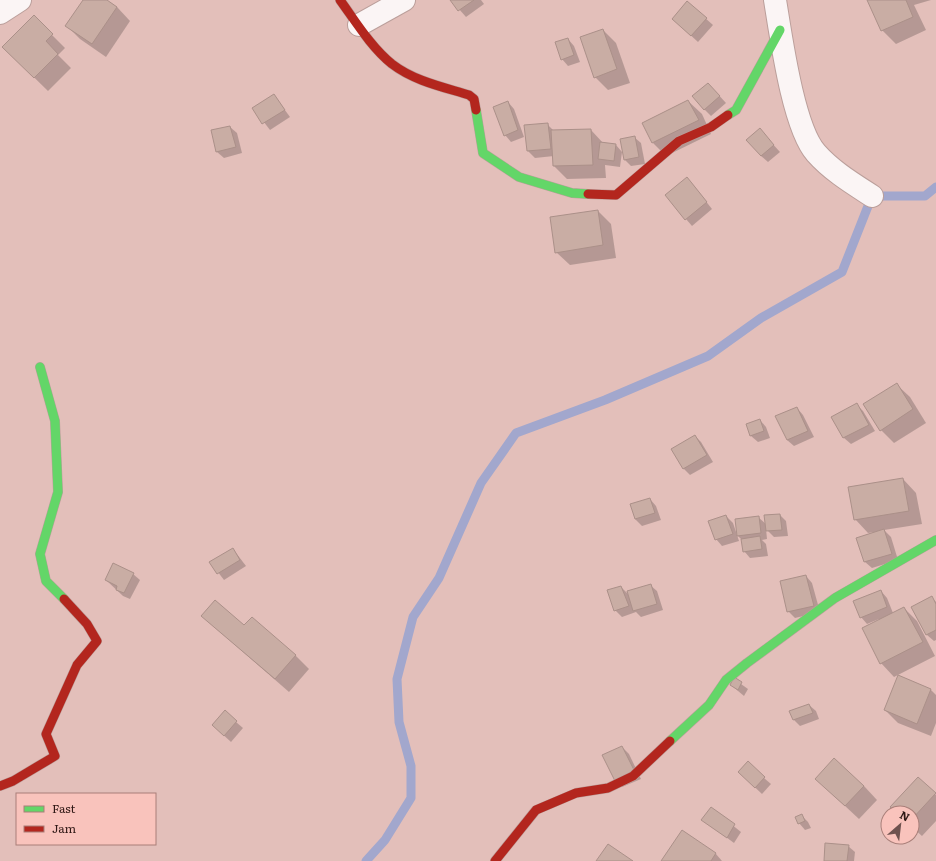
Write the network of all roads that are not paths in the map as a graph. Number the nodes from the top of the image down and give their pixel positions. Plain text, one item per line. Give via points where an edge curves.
1 (20, 0) edge
2 (340, 0) edge
3 (404, 0) edge
4 (775, 0) edge
5 (0, 13) edge
6 (359, 26) junction
7 (780, 30) junction
8 (872, 196) dead end
9 (40, 367) dead end
10 (936, 540) edge
11 (0, 786) edge
12 (495, 861) edge

1 - 5 street
2 - 6 street
3 - 6 street
4 - 7 street
6 - 7 street via 393,65 474,99 483,153 519,177 572,193 616,195 679,141 711,127 736,110
7 - 8 street via 794,99 802,130 808,141 832,170
9 - 11 street via 55,421 58,492 40,554 46,581 87,624 97,641 77,665 46,734 55,756
10 - 12 street via 835,598 747,663 726,680 709,705 633,776 608,788 576,793 536,810

